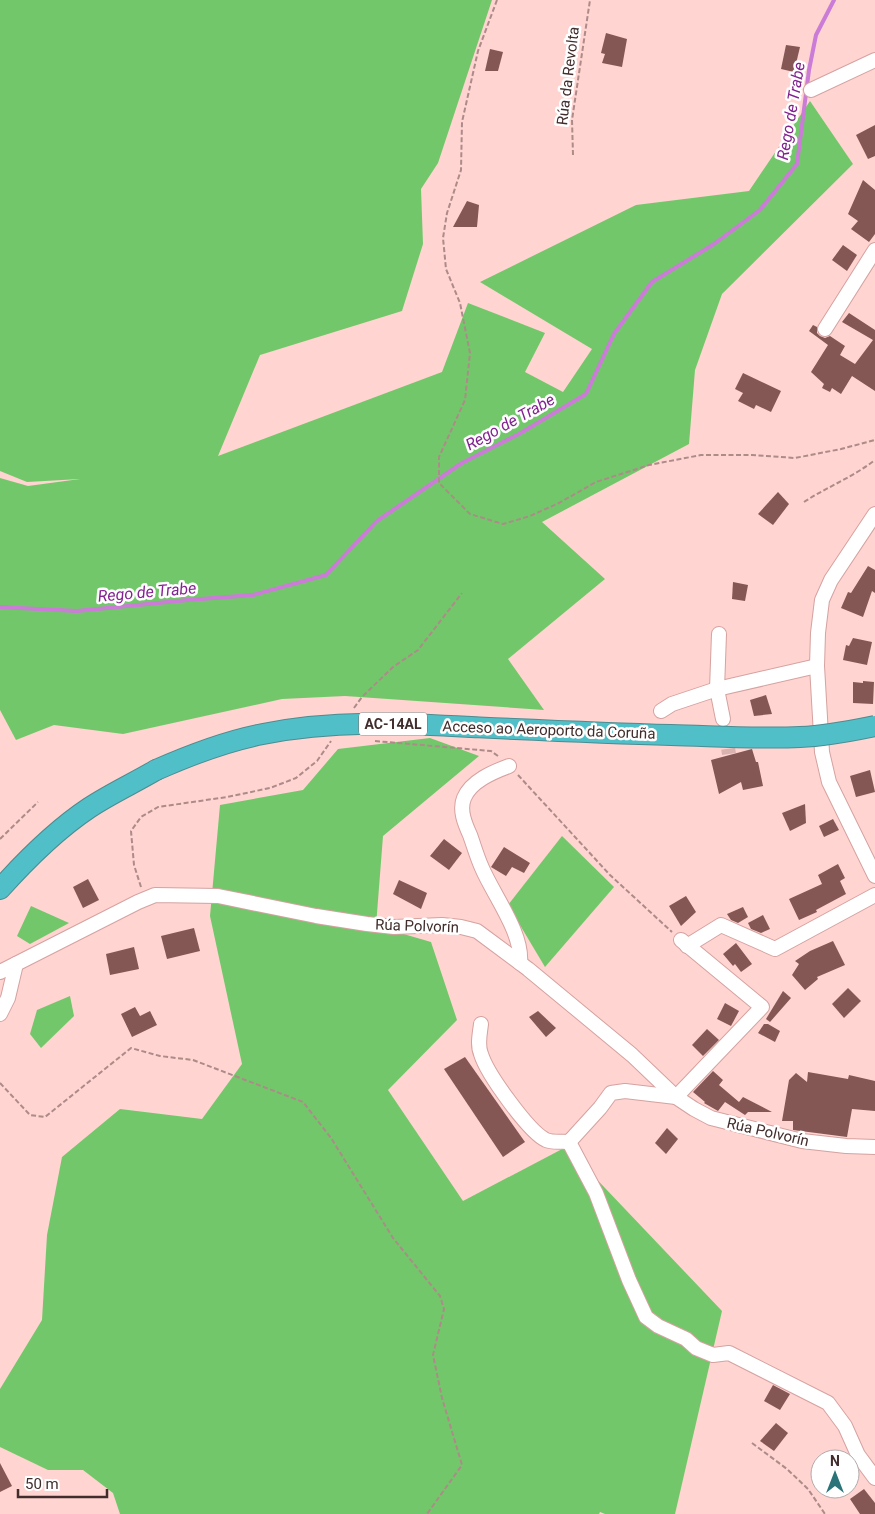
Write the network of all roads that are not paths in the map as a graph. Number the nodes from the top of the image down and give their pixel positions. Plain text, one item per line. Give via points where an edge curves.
1 (875, 60) edge
2 (811, 90) dead end
3 (875, 250) edge
4 (825, 329) dead end
5 (875, 514) edge
6 (719, 634) dead end
7 (817, 666) junction
8 (718, 690) junction
9 (660, 711) dead end
10 (723, 719) tunnel mouth
11 (875, 726) edge
12 (509, 766) road end
13 (875, 876) edge
14 (0, 889) edge
15 (875, 895) edge
16 (520, 963) junction
17 (16, 964) junction
18 (0, 972) edge
19 (0, 1014) edge
20 (482, 1024) dead end
21 (676, 1097) junction
22 (569, 1142) junction
23 (875, 1147) edge
24 (875, 1478) edge

1 - 2 street
3 - 4 street
5 - 7 street via 831,580 822,600
6 - 8 street
7 - 8 street
7 - 13 street via 822,752 829,782
8 - 9 street
8 - 10 street
11 - 14 highway, Acceso ao Aeroporto da Coruña / AC-14AL, bridge via 801,737 636,734 405,723 308,727 263,734 224,744 156,770 88,809 48,841
12 - 16 street via 471,787 463,799 462,809 482,868 519,942
15 - 21 street via 775,949 721,925 684,943 762,1007
16 - 17 street, Rúa Polvorín via 477,931 461,927 394,927 316,916 218,896 155,895
16 - 21 street, Rúa Polvorín via 632,1055
17 - 18 street, Rúa Polvorín
17 - 19 street via 8,998
20 - 22 street via 480,1054 508,1100 537,1134 548,1141
21 - 22 street via 611,1093
21 - 23 street, Rúa Polvorín via 711,1118 732,1124 802,1141
22 - 24 street via 596,1193 646,1318 686,1339 696,1348 713,1355 729,1353 828,1404 845,1426 858,1455

